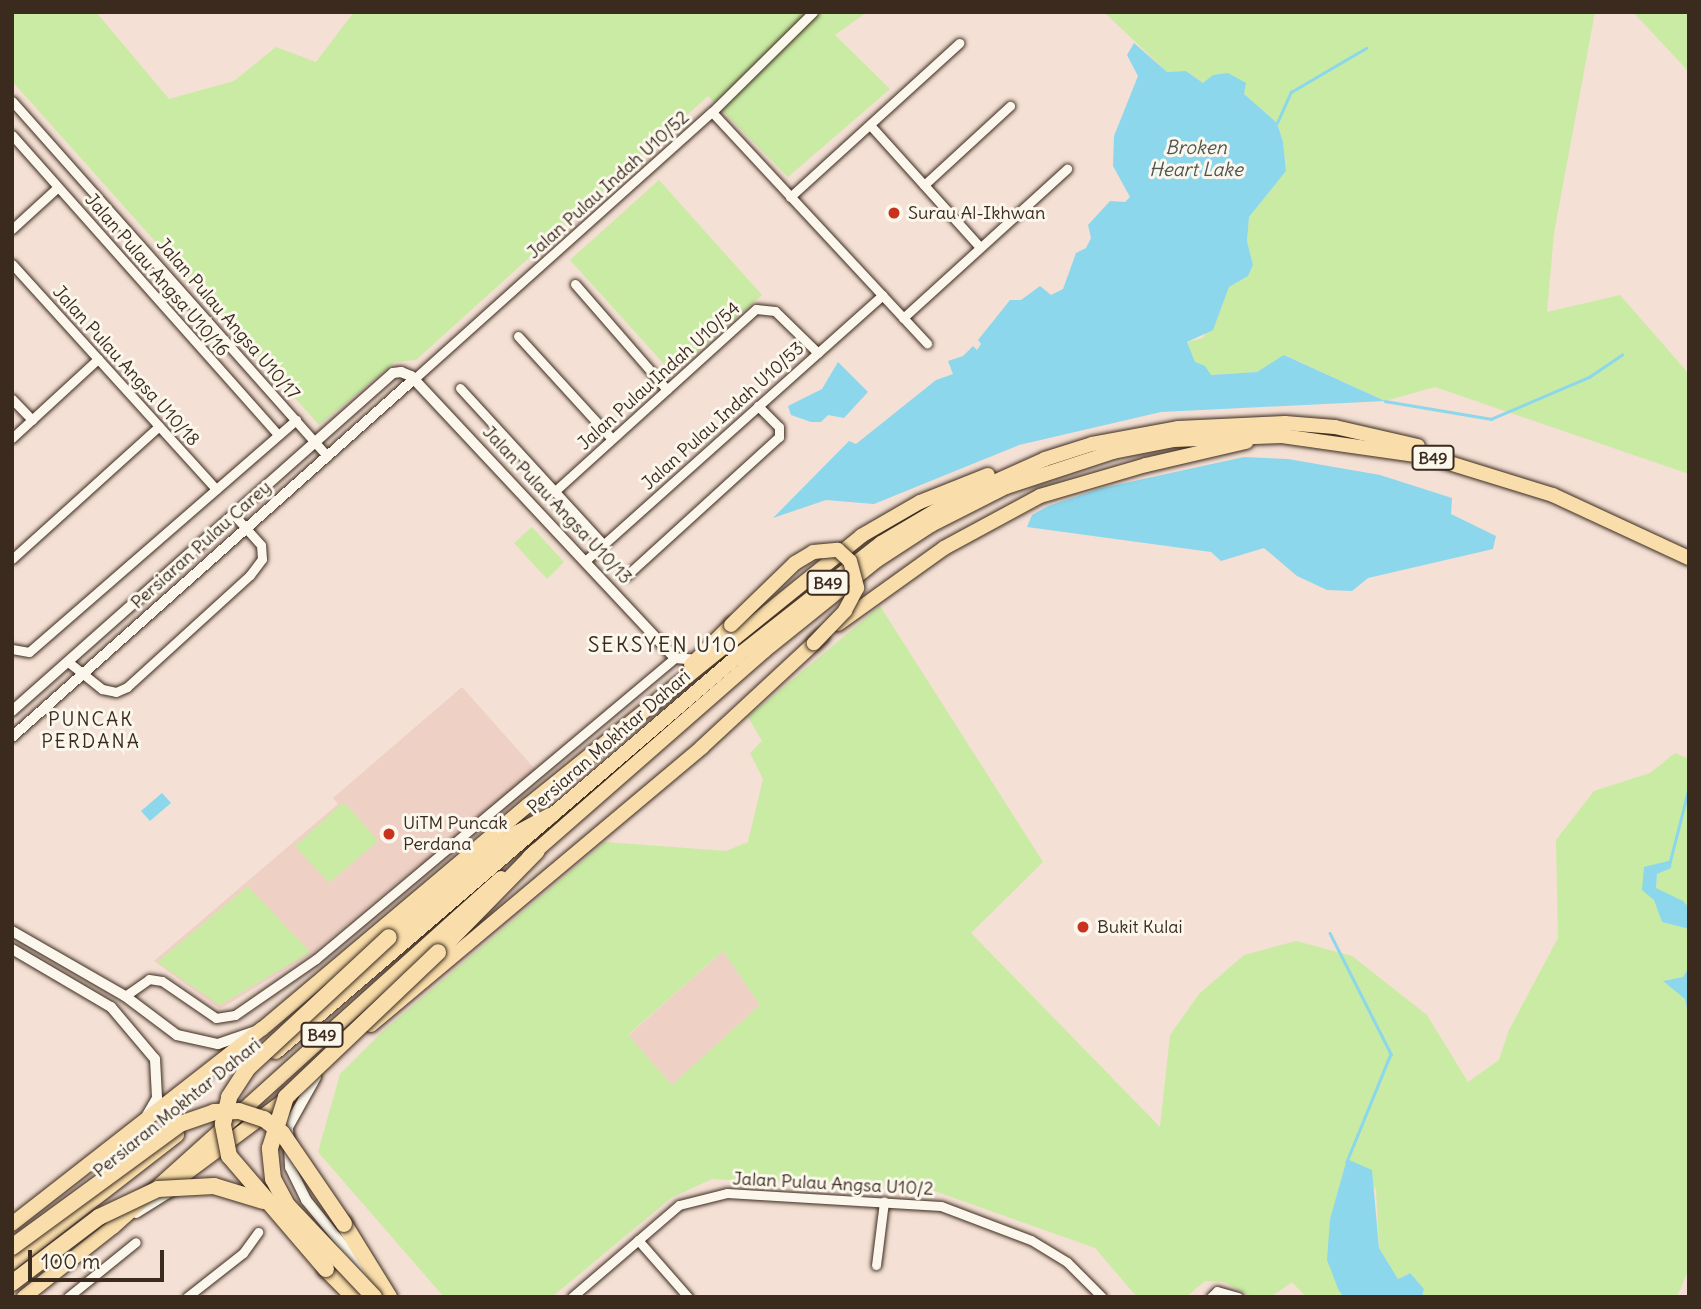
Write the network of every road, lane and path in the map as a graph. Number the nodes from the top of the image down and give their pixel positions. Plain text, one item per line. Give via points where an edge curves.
1 (813, 12) edge
2 (959, 43) dead end
3 (12, 101) edge
4 (1010, 106) dead end
5 (712, 112) junction
6 (870, 125) junction
7 (12, 135) edge
8 (1067, 169) dead end
9 (924, 185) junction
10 (58, 187) junction
11 (790, 197) junction
12 (12, 229) edge
13 (980, 247) junction
14 (12, 264) edge
15 (575, 284) dead end
16 (882, 295) junction
17 (903, 318) junction
18 (518, 336) dead end
19 (927, 343) dead end
20 (818, 353) junction
21 (99, 359) junction
22 (414, 379) junction
23 (460, 388) dead end
24 (667, 390) junction
25 (12, 399) edge
26 (758, 406) junction
27 (32, 420) junction
28 (296, 420) junction
29 (159, 426) junction
30 (278, 435) junction
31 (1282, 436) junction
32 (12, 438) edge
33 (612, 439) junction
34 (316, 443) junction
35 (327, 456) junction
36 (1010, 472) junction
37 (216, 489) junction
38 (555, 491) junction
39 (1553, 495) junction
40 (234, 515) junction
41 (246, 528) junction
42 (603, 544) junction
43 (1689, 558) edge
44 (12, 559) edge
45 (585, 561) junction
46 (626, 576) dead end
47 (814, 643) junction
48 (12, 649) edge
49 (675, 658) junction
50 (67, 660) junction
51 (696, 660) junction
52 (81, 675) junction
53 (12, 711) edge
54 (632, 721) junction
55 (12, 737) edge
56 (550, 816) junction
57 (537, 851) junction
58 (12, 931) edge
59 (12, 949) edge
60 (125, 996) junction
61 (262, 1029) junction
62 (327, 1064) junction
63 (144, 1121) junction
64 (884, 1202) junction
65 (268, 1203) junction
66 (12, 1224) edge
67 (113, 1227) junction
68 (258, 1232) dead end
69 (638, 1240) junction
70 (136, 1242) dead end
71 (12, 1247) edge
72 (12, 1263) edge
73 (876, 1265) dead end
74 (12, 1283) edge
75 (24, 1297) edge
76 (68, 1297) edge
77 (187, 1297) edge
78 (356, 1297) edge
79 (374, 1297) edge
80 (387, 1297) edge
81 (572, 1297) edge
82 (688, 1297) edge
83 (1102, 1297) edge
84 (1211, 1297) edge
85 (1238, 1297) edge

1 - 5 street
2 - 6 street
3 - 28 street, Jalan Pulau Angsa U10/17
4 - 9 street
5 - 11 street, Jalan Pulau Indah U10/52
5 - 22 street, Jalan Pulau Indah U10/52
6 - 9 street
6 - 11 street
7 - 10 street, Jalan Pulau Angsa U10/16
8 - 13 street
9 - 13 street
10 - 12 street
10 - 30 street, Jalan Pulau Angsa U10/16
11 - 16 street, Jalan Pulau Indah U10/52
13 - 17 street
14 - 21 street, Jalan Pulau Angsa U10/18
15 - 24 street
16 - 17 street, Jalan Pulau Indah U10/52
16 - 20 street, Jalan Pulau Indah U10/53
17 - 19 street, Jalan Pulau Indah U10/52
18 - 33 street
20 - 24 street, Jalan Pulau Indah U10/54 via 775,311 756,309
20 - 26 street, Jalan Pulau Indah U10/53
21 - 27 street
21 - 29 street, Jalan Pulau Angsa U10/18
22 - 34 street, Persiaran Pulau Carey via 393,373
22 - 35 street, Persiaran Pulau Carey
22 - 45 street, Jalan Pulau Angsa U10/13
23 - 38 street
24 - 33 street, Jalan Pulau Indah U10/54
25 - 27 street
26 - 42 street, Jalan Pulau Indah U10/53
26 - 46 street via 779,427 779,437
27 - 32 street
28 - 30 street, Jalan Pulau Angsa U10/17
28 - 34 street
29 - 37 street, Jalan Pulau Angsa U10/18
29 - 44 street
30 - 37 street, Jalan Pulau Angsa U10/17
31 - 39 main road, Persiaran Mokhtar Dahari / B49 via 1430,457
31 - 47 main road via 1146,465 1040,496 905,573
31 - 57 main road, Persiaran Mokhtar Dahari / B49 via 1183,439 1113,452 1006,487 931,525 876,561 792,628
33 - 38 street, Jalan Pulau Indah U10/54
34 - 35 street
34 - 40 street, Persiaran Pulau Carey
35 - 41 street, Persiaran Pulau Carey
36 - 39 main road, Persiaran Mokhtar Dahari / B49 via 1132,435 1217,424 1285,423 1335,427 1494,466
36 - 54 main road, B49 via 951,488 861,536
36 - 56 main road, Persiaran Mokhtar Dahari / B49 via 907,526 861,558
37 - 48 street, Jalan Pulau Angsa U10/17 via 29,652
38 - 42 street
39 - 43 main road, Persiaran Mokhtar Dahari / B49
40 - 41 street
40 - 50 street, Persiaran Pulau Carey
41 - 52 street, Persiaran Pulau Carey
41 - 52 street via 261,545 262,559 127,687 116,692 102,689
42 - 45 street, Jalan Pulau Indah U10/53
45 - 49 street, Jalan Pulau Angsa U10/13
47 - 51 main road, bridge via 845,611 858,588 850,561 838,551 813,552 795,563
47 - 62 main road via 702,747
49 - 51 street
49 - 60 street via 316,959 235,1015 216,1018 162,981 149,979
50 - 52 street
50 - 53 street, Persiaran Pulau Carey
51 - 54 main road
52 - 55 street, Persiaran Pulau Carey
54 - 61 main road, B49
56 - 65 highway, bridge via 518,833 389,937 237,1081 222,1124 224,1139 229,1156
56 - 72 main road, Persiaran Mokhtar Dahari / B49 via 238,1085
57 - 67 main road, Persiaran Mokhtar Dahari / B49 via 336,1023
57 - 79 highway, bridge via 286,1097 270,1148 273,1179 287,1205
58 - 60 street
59 - 63 street via 111,1007 155,1059 158,1098
60 - 61 street via 177,1035 198,1042 218,1044
61 - 63 main road, B49
62 - 67 main road via 287,1100
62 - 80 street via 293,1111 286,1149 290,1167 306,1200
63 - 66 main road, B49
64 - 69 street, Jalan Pulau Angsa U10/2 via 727,1192 679,1205
64 - 73 street
64 - 83 street, Jalan Pulau Angsa U10/2 via 941,1206 1031,1240 1067,1262
65 - 74 highway, bridge via 214,1186 158,1189 99,1217
65 - 78 highway, bridge
67 - 75 main road, Persiaran Mokhtar Dahari / B49
67 - 78 street via 184,1183 238,1188 302,1234
68 - 77 street via 243,1253
69 - 81 street, Jalan Pulau Angsa U10/2
69 - 82 street
70 - 76 street
71 - 80 highway, bridge via 180,1124 214,1112 239,1111 264,1119 293,1144
84 - 85 street via 1217,1291

